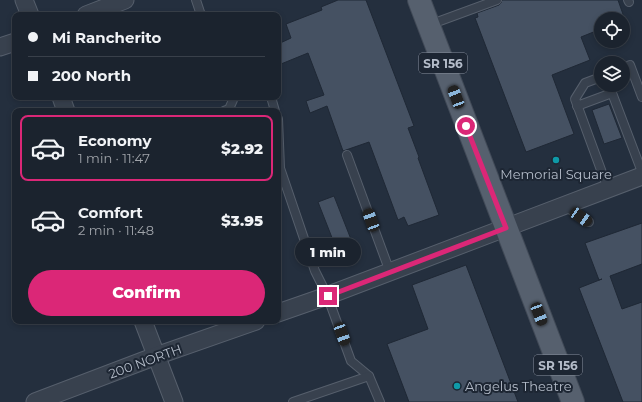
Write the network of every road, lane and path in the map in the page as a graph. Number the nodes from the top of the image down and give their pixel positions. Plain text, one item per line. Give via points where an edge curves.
1 (24, 0) edge
2 (125, 0) edge
3 (196, 0) edge
4 (419, 0) edge
5 (497, 0) edge
6 (29, 12) edge
7 (94, 12) edge
8 (200, 12) edge
9 (428, 25) junction
10 (12, 43) edge
11 (0, 48) edge
12 (630, 65) edge
13 (594, 80) edge
14 (642, 97) edge
15 (577, 106) junction
16 (347, 155) dead end
17 (281, 171) edge
18 (642, 172) edge
19 (642, 176) edge
20 (608, 189) junction
21 (565, 206) junction
22 (589, 222) dead end
23 (506, 228) junction
24 (390, 272) junction
25 (328, 296) junction
26 (281, 312) edge
27 (144, 324) edge
28 (247, 324) edge
29 (156, 356) junction
30 (369, 376) junction
31 (35, 402) edge
32 (174, 402) edge
33 (293, 402) edge
34 (380, 402) edge
35 (573, 402) edge

1 - 6 street
2 - 7 street
3 - 8 lane
4 - 9 main road, SR 156
5 - 9 lane
9 - 23 main road, SR 156
10 - 11 street
12 - 14 lane
13 - 15 lane via 585,83 575,99
15 - 18 lane via 612,93
15 - 20 lane
16 - 24 lane
17 - 25 lane via 315,271
19 - 20 street
20 - 21 street
21 - 22 lane
21 - 23 street
23 - 24 street
23 - 35 main road, SR 156
24 - 25 street
25 - 26 street
25 - 30 lane via 351,361
27 - 29 street
28 - 29 street, 200 NORTH
29 - 31 street, 200 NORTH
29 - 32 street
30 - 33 lane
30 - 34 lane

